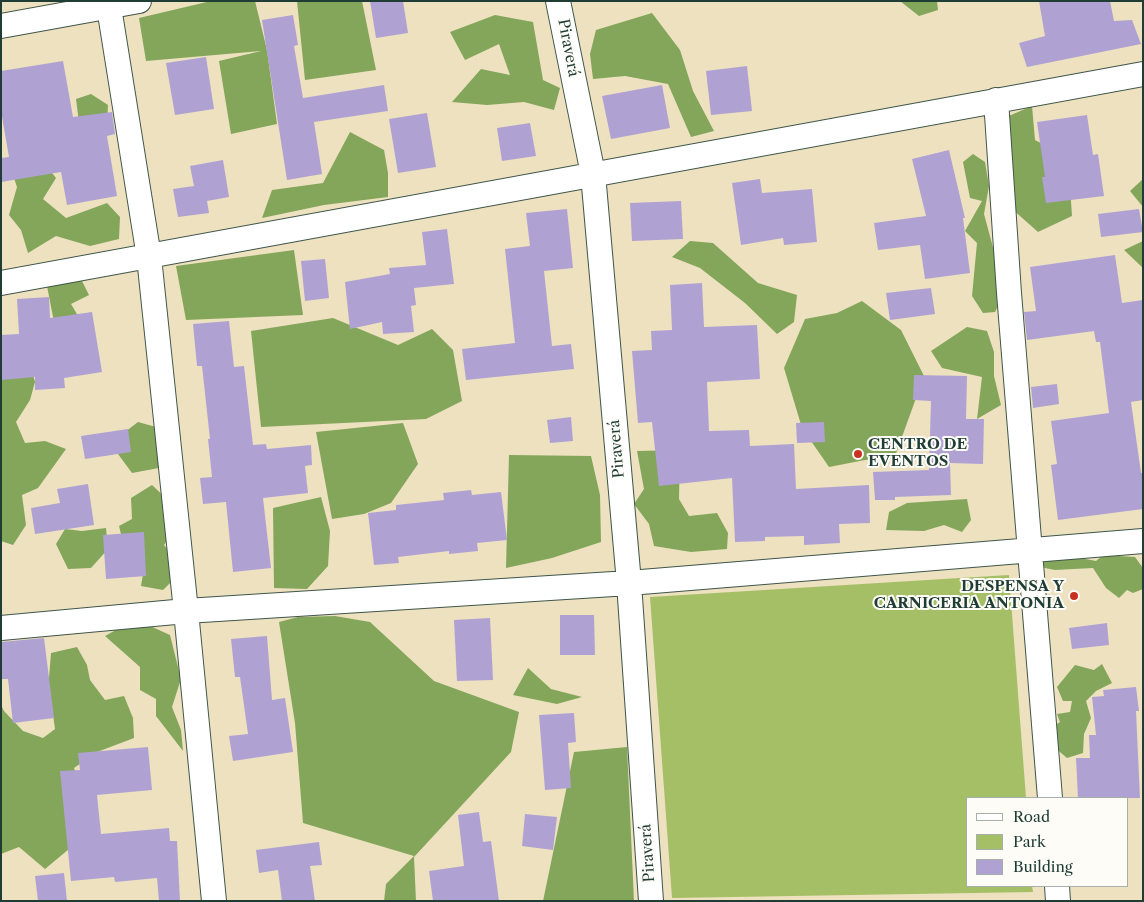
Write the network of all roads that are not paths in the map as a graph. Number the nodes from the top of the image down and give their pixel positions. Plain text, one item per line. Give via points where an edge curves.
1 (139, 1) edge
2 (558, 1) edge
3 (109, 4) edge
4 (1, 26) edge
5 (1143, 74) edge
6 (996, 100) junction
7 (593, 174) junction
8 (149, 257) junction
9 (1, 283) edge
10 (1143, 541) edge
11 (1031, 549) junction
12 (629, 582) junction
13 (186, 611) junction
14 (1, 628) edge
15 (1050, 797) edge
16 (1057, 887) edge
17 (214, 901) edge
18 (651, 901) edge
19 (1058, 901) edge

1 - 3 street
2 - 7 street, Piraverá
3 - 4 street
3 - 8 street
5 - 6 street
6 - 7 street
6 - 11 street
7 - 8 street
7 - 12 street, Piraverá
8 - 9 street
8 - 13 street
10 - 11 street
11 - 12 street
11 - 15 street
12 - 13 street
12 - 18 street, Piraverá
13 - 14 street
13 - 17 street
16 - 19 street

